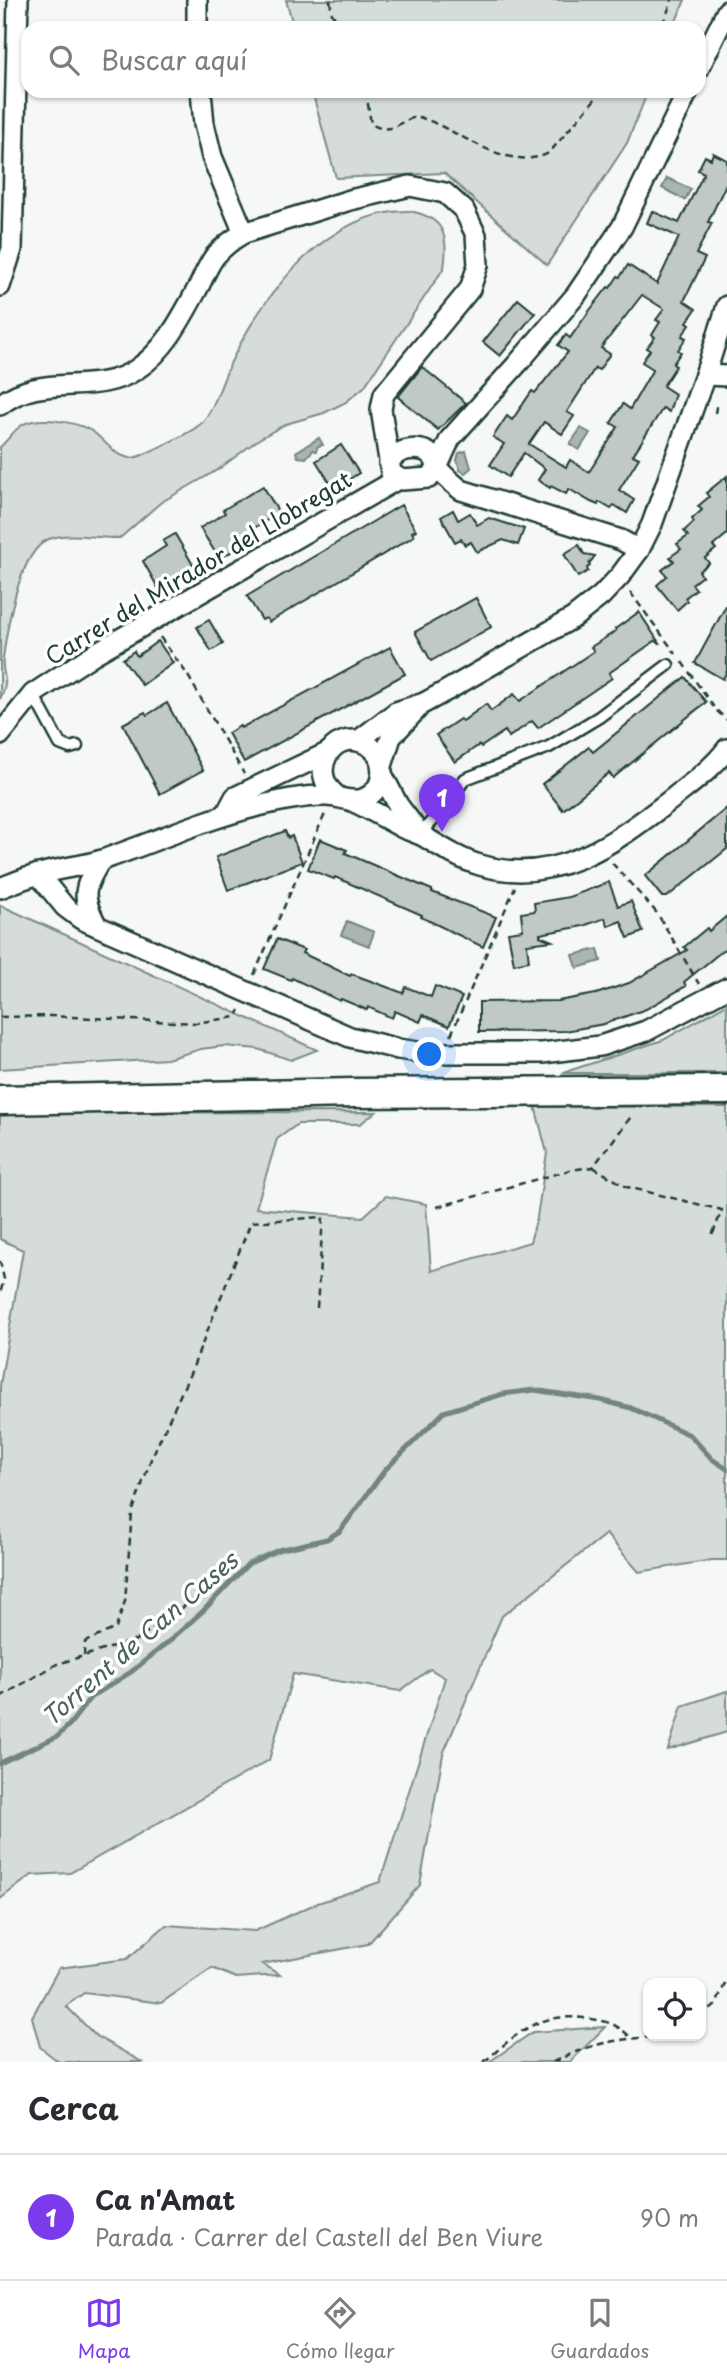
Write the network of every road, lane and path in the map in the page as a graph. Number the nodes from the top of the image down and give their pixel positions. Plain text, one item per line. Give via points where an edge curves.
1 (18, 0) edge
2 (197, 0) edge
3 (330, 0) edge
4 (672, 0) edge
5 (727, 11) edge
6 (197, 21) edge
7 (338, 21) edge
8 (662, 21) edge
9 (706, 54) edge
10 (202, 98) edge
11 (367, 98) edge
12 (596, 98) edge
13 (685, 98) edge
14 (244, 233) junction
15 (0, 286) edge
16 (727, 306) edge
17 (705, 375) junction
18 (727, 376) edge
19 (717, 402) dead end
20 (0, 405) edge
21 (715, 413) dead end
22 (385, 424) junction
23 (407, 450) junction
24 (436, 465) junction
25 (393, 471) junction
26 (639, 550) junction
27 (633, 595) dead end
28 (160, 636) dead end
29 (668, 665) dead end
30 (33, 694) junction
31 (424, 703) junction
32 (727, 720) edge
33 (0, 735) edge
34 (358, 741) junction
35 (77, 746) dead end
36 (727, 749) edge
37 (329, 752) junction
38 (382, 770) junction
39 (247, 780) dead end
40 (346, 799) junction
41 (226, 814) junction
42 (325, 814) dead end
43 (421, 835) junction
44 (100, 860) junction
45 (612, 863) dead end
46 (38, 874) junction
47 (0, 888) edge
48 (513, 891) dead end
49 (97, 926) junction
50 (253, 979) dead end
51 (701, 987) dead end
52 (727, 988) edge
53 (242, 1006) dead end
54 (0, 1017) edge
55 (450, 1036) dead end
56 (727, 1090) edge
57 (640, 1091) junction
58 (0, 1100) edge
59 (593, 1167) junction
60 (438, 1207) dead end
61 (712, 1236) dead end
62 (0, 1261) edge
63 (0, 1294) edge
64 (317, 1308) dead end
65 (216, 1584) dead end
66 (84, 1656) junction
67 (0, 1697) edge
68 (727, 1979) edge
69 (706, 2013) edge
70 (629, 2037) junction
71 (643, 2037) edge
72 (484, 2062) edge
73 (553, 2062) edge

1 - 15 street via 12,249
2 - 6 street
3 - 7 path
4 - 8 path
5 - 9 street
10 - 14 street via 212,157
11 - 12 path via 371,124 380,129 419,117 505,156 539,159
13 - 24 street via 622,228 576,295 450,439
14 - 20 street via 214,257 165,344 149,361 118,379 27,389
14 - 22 street via 410,186 445,192 464,210 476,235 478,265 471,289 384,394
16 - 17 street
17 - 18 street
17 - 26 street
19 - 21 path
22 - 23 street
22 - 25 street
23 - 24 street via 426,452
23 - 25 street, Carrer del Mirador del Llobregat via 394,454
24 - 25 street via 425,480
24 - 26 street via 461,490 621,540
25 - 30 street, Carrer del Mirador del Llobregat
26 - 31 street via 601,596 573,618
27 - 32 path
28 - 39 path
29 - 43 lane via 599,717 549,747 465,779
30 - 33 street, Carrer del Mirador del Llobregat
30 - 35 lane via 60,744
31 - 34 street via 396,712
31 - 38 street via 390,737
34 - 37 street via 347,741
34 - 38 street via 374,750
36 - 43 street via 706,772 640,823 594,853 564,865 528,870 481,866
37 - 40 street via 323,778 326,786
37 - 41 street via 234,797
38 - 40 street via 372,793 363,799
38 - 43 street via 398,805
40 - 41 street via 305,798
40 - 43 street
41 - 44 street
42 - 50 path
44 - 46 street
44 - 49 street via 87,886 86,905
45 - 51 path via 657,913
46 - 47 street
46 - 49 street via 65,907
48 - 55 path
49 - 52 street via 349,1037 425,1053 542,1053 600,1046 646,1031
53 - 54 path via 236,1017 196,1023
56 - 57 street
57 - 58 street
57 - 59 path via 632,1116
59 - 60 path
59 - 61 path via 627,1187 722,1210
62 - 63 path via 4,1279
64 - 66 path via 323,1217 251,1222 132,1513 125,1601 116,1628 85,1642
65 - 66 path via 136,1640
66 - 67 path via 57,1664
68 - 69 path via 716,2005
70 - 71 path
70 - 72 path via 619,2026 600,2020 547,2018 524,2029
70 - 73 path

